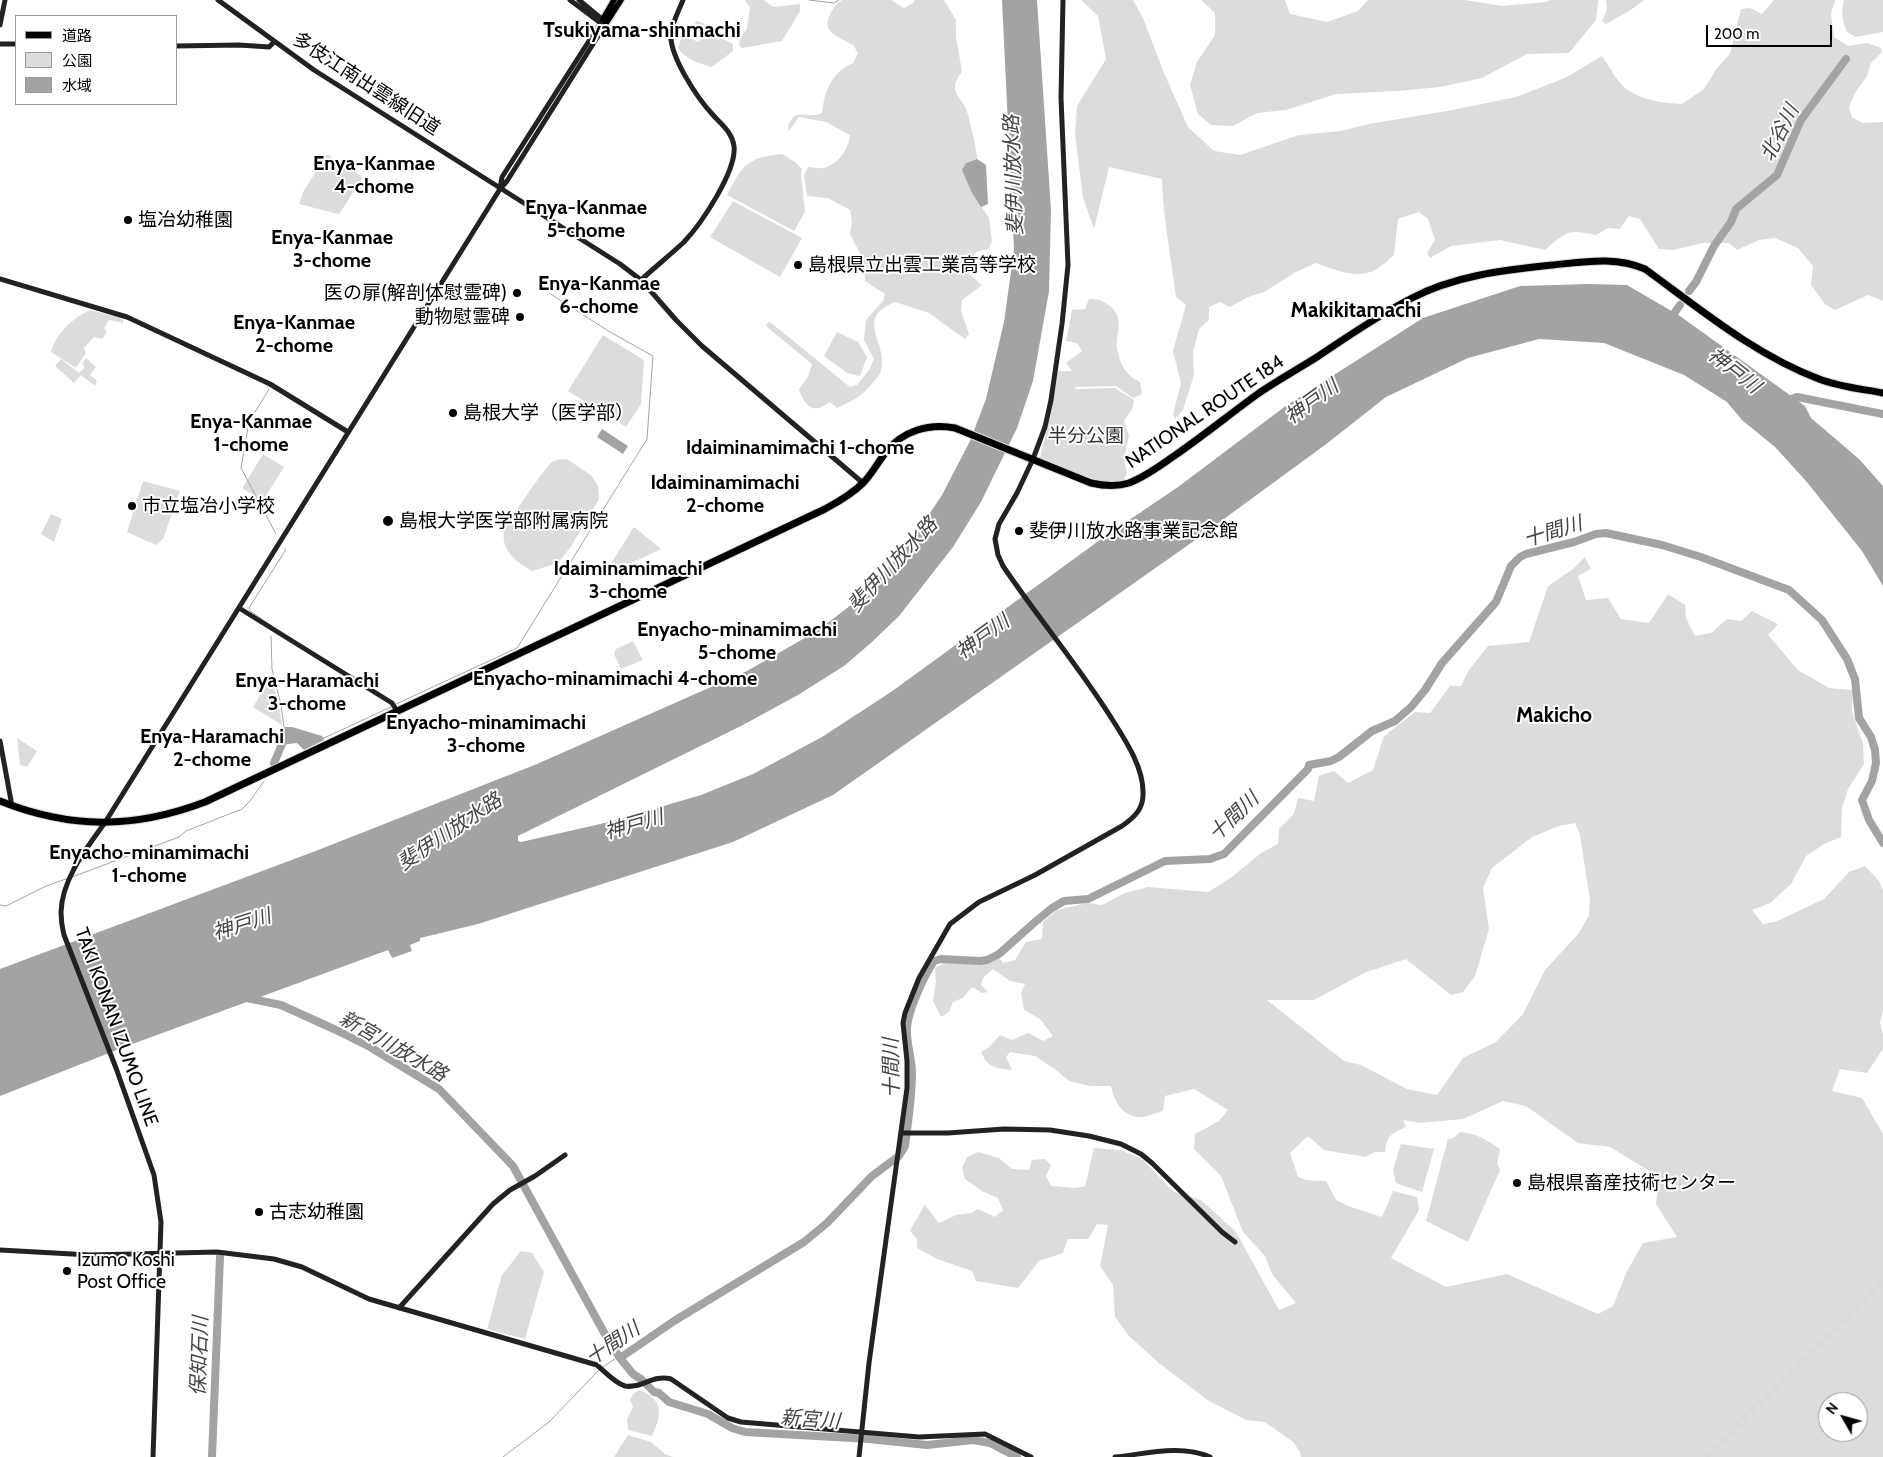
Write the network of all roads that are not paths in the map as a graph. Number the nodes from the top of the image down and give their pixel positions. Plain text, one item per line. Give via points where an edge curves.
1 (5, 0) edge
2 (220, 0) edge
3 (570, 0) edge
4 (579, 0) edge
5 (614, 0) edge
6 (621, 0) edge
7 (683, 0) edge
8 (1064, 0) edge
9 (602, 22) junction
10 (0, 26) edge
11 (274, 42) junction
12 (0, 44) edge
13 (15, 44) edge
14 (178, 46) edge
15 (500, 189) junction
16 (0, 279) edge
17 (641, 280) junction
18 (1883, 393) edge
19 (348, 432) junction
20 (1033, 460) junction
21 (863, 483) junction
22 (238, 608) junction
23 (397, 711) junction
24 (0, 741) edge
25 (0, 801) edge
26 (12, 806) junction
27 (104, 824) junction
28 (901, 1133) junction
29 (565, 1155) dead end
30 (1235, 1242) dead end
31 (0, 1250) edge
32 (159, 1254) junction
33 (399, 1308) junction
34 (861, 1434) junction
35 (153, 1457) edge
36 (859, 1457) edge
37 (1031, 1457) edge
38 (1115, 1457) edge
39 (1210, 1457) edge

1 - 10 street
2 - 11 street
3 - 9 street
4 - 9 street
5 - 9 main road
6 - 9 main road
7 - 17 street via 671,32 672,46 700,101 731,135 733,161 696,227
8 - 20 street via 1061,98 1068,265 1051,400
9 - 15 street, TAKI KONAN IZUMO LINE
11 - 14 street, 多伎江南出雲線旧道 via 269,47
11 - 15 street, 多伎江南出雲線旧道
12 - 13 street
15 - 17 street, 多伎江南出雲線旧道
15 - 19 street, TAKI KONAN IZUMO LINE
16 - 19 street via 127,317 270,384
17 - 21 street, 多伎江南出雲線旧道 via 702,346
18 - 20 highway, NATIONAL ROUTE 184 via 1849,388 1783,363 1754,347 1645,269 1624,261 1605,260 1475,276 1444,284 1410,299 1260,392 1150,472 1127,483 1091,484
19 - 22 street, TAKI KONAN IZUMO LINE
20 - 21 highway, NATIONAL ROUTE 184 via 954,428 928,427 914,431 886,450
20 - 28 street via 999,524 995,539 998,555 1013,581 1099,698 1132,754 1143,785 1143,799 1140,810 1122,826 980,902 950,924 919,978 905,1013 907,1088
21 - 23 highway, NATIONAL ROUTE 184 via 825,509
22 - 23 street via 392,704
22 - 27 street, TAKI KONAN IZUMO LINE
23 - 27 highway, NATIONAL ROUTE 184 via 196,806 158,817
24 - 26 street
25 - 26 highway, NATIONAL ROUTE 184
26 - 27 highway, NATIONAL ROUTE 184 via 63,820
27 - 32 street, TAKI KONAN IZUMO LINE via 65,890 61,910 64,935 154,1175 161,1222
28 - 30 street via 1027,1129 1068,1133 1121,1144 1152,1163
28 - 34 street
29 - 33 street via 493,1204
31 - 32 street via 90,1255
32 - 33 street via 217,1252 274,1260 302,1268 353,1293
32 - 35 street, TAKI KONAN IZUMO LINE
33 - 34 street via 597,1365 627,1386 663,1377 671,1379 728,1418 741,1422
34 - 36 street
34 - 37 street via 919,1437 985,1434
38 - 39 street via 1187,1450

